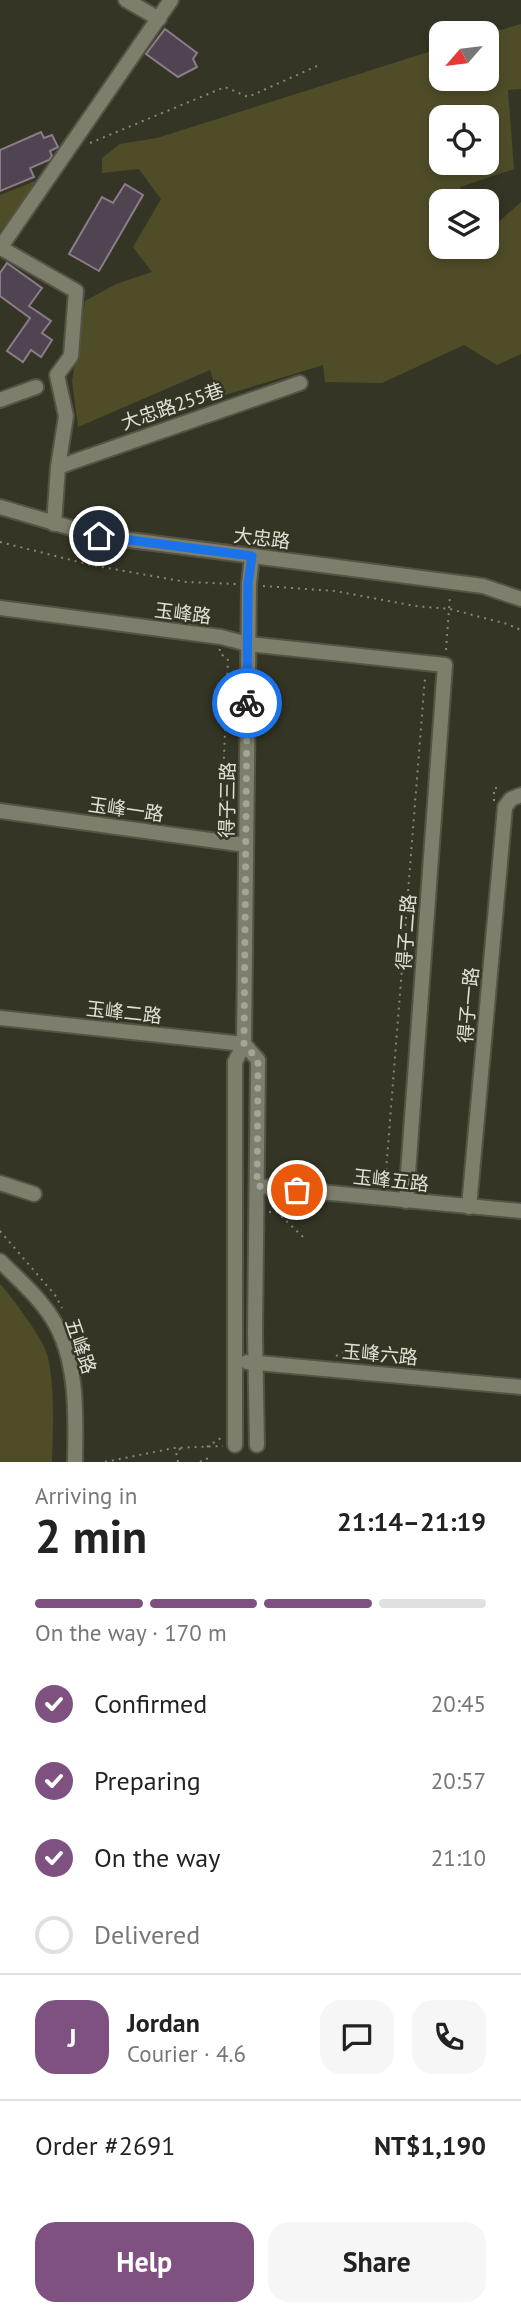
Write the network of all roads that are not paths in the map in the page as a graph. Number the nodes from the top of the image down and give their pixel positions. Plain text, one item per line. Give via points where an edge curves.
1 (126, 0) edge
2 (171, 0) edge
3 (159, 19) junction
4 (0, 248) edge
5 (299, 383) dead end
6 (36, 387) dead end
7 (0, 400) edge
8 (58, 467) junction
9 (0, 507) edge
10 (54, 524) junction
11 (252, 556) junction
12 (521, 599) edge
13 (0, 608) edge
14 (248, 644) junction
15 (439, 664) joint
16 (521, 795) edge
17 (0, 811) edge
18 (246, 845) junction
19 (0, 1018) edge
20 (244, 1044) junction
21 (0, 1183) edge
22 (257, 1186) junction
23 (34, 1194) dead end
24 (406, 1196) junction
25 (469, 1207) junction
26 (521, 1211) edge
27 (0, 1261) edge
28 (236, 1361) junction
29 (256, 1362) junction
30 (521, 1387) edge
31 (257, 1445) dead end
32 (235, 1446) road end
33 (75, 1462) edge

1 - 3 street
2 - 3 street
3 - 4 street
4 - 8 street via 76,291 71,356 57,375 65,415
5 - 8 street, 大忠路255巷
6 - 7 street
8 - 10 street
9 - 10 street, 大忠路
10 - 11 street, 大忠路 via 99,536
11 - 12 street, 大忠路 via 484,586
11 - 14 street, 得子三路
13 - 14 street, 玉峰路
14 - 15 street, 玉峰路
14 - 18 street, 得子三路
15 - 24 street, 得子二路
16 - 25 street, 得子一路 via 505,807
17 - 18 street, 玉峰一路
18 - 20 street, 得子三路
19 - 20 street, 玉峰二路
20 - 22 street via 258,1060
20 - 28 street via 235,1062
21 - 23 street
22 - 24 street, 玉峰五路
22 - 29 street
24 - 25 street, 玉峰五路
25 - 26 street, 玉峰五路
27 - 33 street, 五峰路 via 37,1298 63,1343 75,1390
28 - 29 street, 玉峰六路
28 - 32 street
29 - 30 street, 玉峰六路
29 - 31 street

